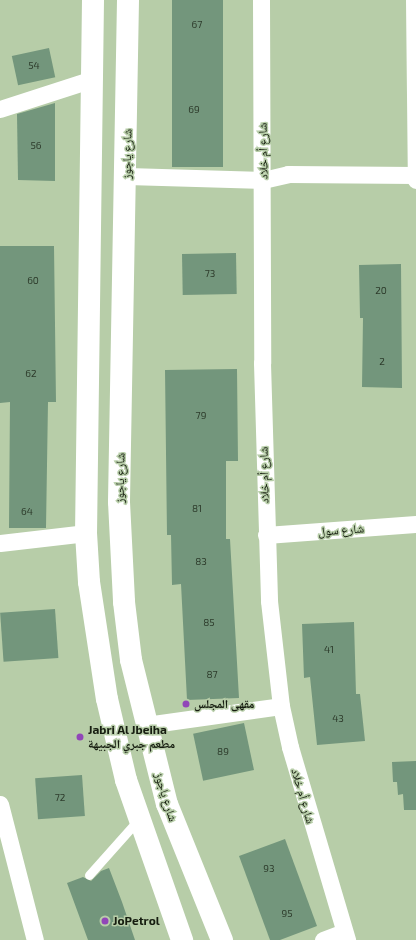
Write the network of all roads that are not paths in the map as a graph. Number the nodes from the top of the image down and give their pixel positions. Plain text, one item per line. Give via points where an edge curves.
1 (93, 0) edge
2 (128, 0) edge
3 (261, 0) edge
4 (414, 0) edge
5 (94, 79) junction
6 (0, 109) edge
7 (416, 175) edge
8 (127, 176) junction
9 (263, 180) junction
10 (416, 180) edge
11 (416, 524) edge
12 (86, 533) junction
13 (266, 535) junction
14 (0, 543) edge
15 (281, 706) junction
16 (146, 725) junction
17 (0, 804) edge
18 (138, 820) junction
19 (89, 875) dead end
20 (346, 936) edge
21 (35, 940) edge
22 (182, 940) edge
23 (222, 940) edge
24 (324, 940) edge

1 - 5 main road
2 - 8 main road, شارع ياجوز
3 - 9 street, شارع أم خلاد
4 - 7 street
5 - 6 street
5 - 12 main road
7 - 9 street via 288,174
7 - 10 street
8 - 9 street
8 - 16 main road, شارع ياجوز via 119,509 130,653
9 - 13 street, شارع أم خلاد via 262,363
11 - 13 street, شارع سول
12 - 14 street
12 - 18 main road via 101,663 116,741
13 - 15 street, شارع أم خلاد
15 - 16 street
15 - 20 street, شارع أم خلاد via 308,813
16 - 23 main road, شارع ياجوز via 167,804
17 - 21 street
18 - 19 lane
18 - 22 main road
20 - 24 street

